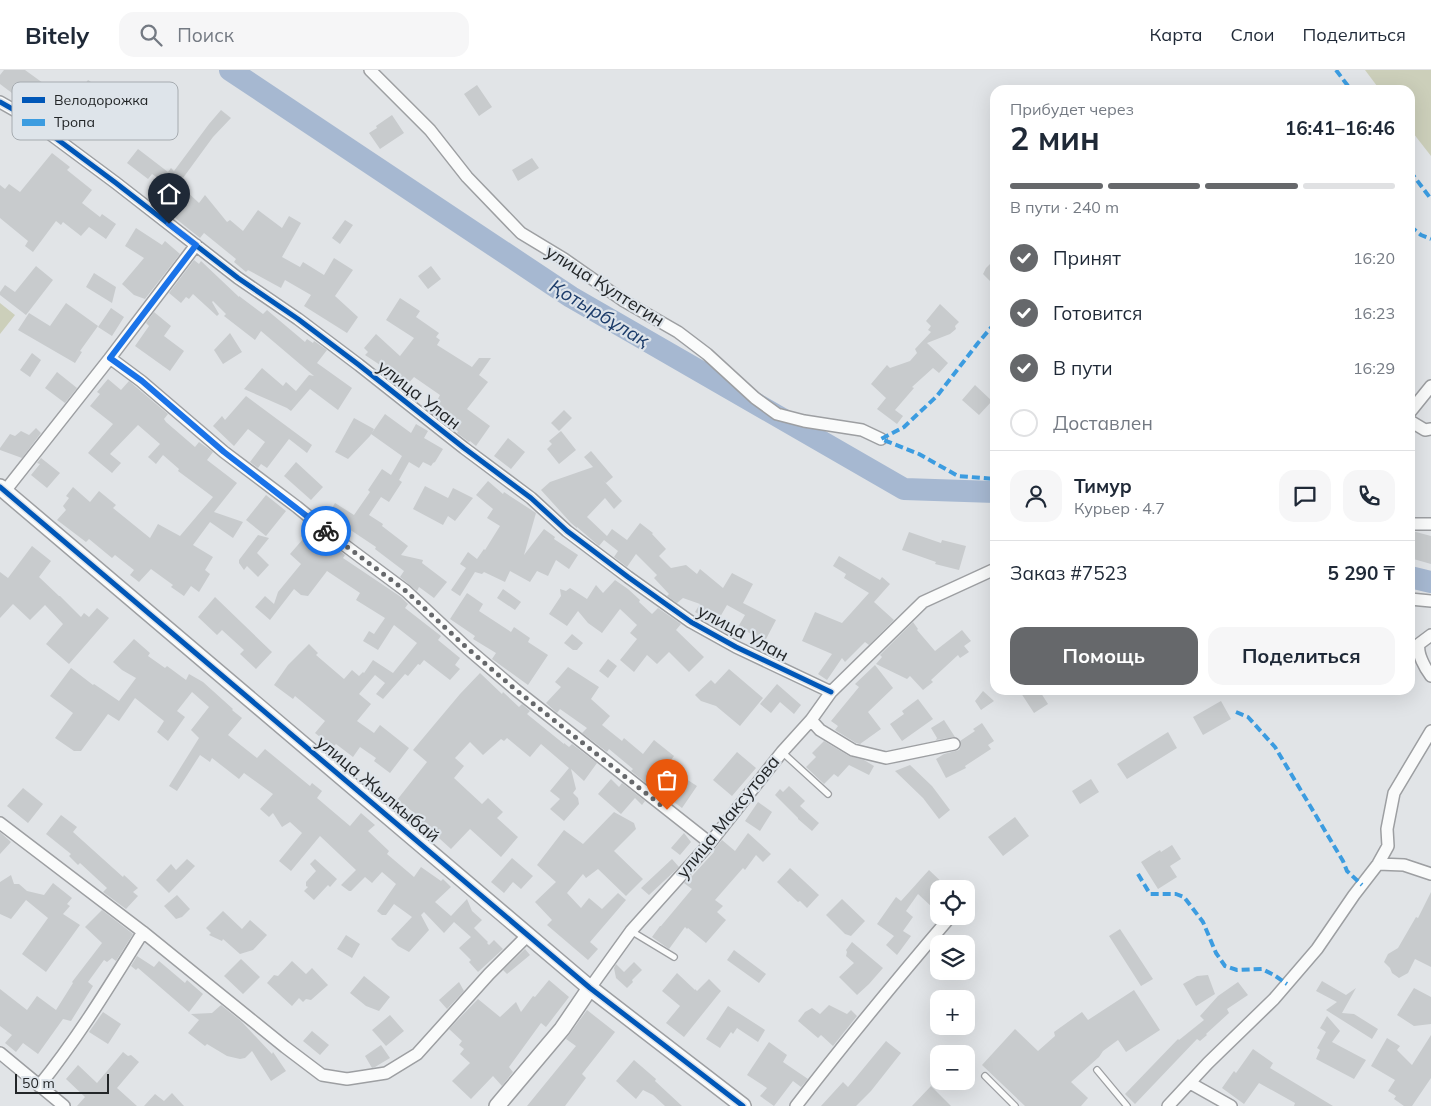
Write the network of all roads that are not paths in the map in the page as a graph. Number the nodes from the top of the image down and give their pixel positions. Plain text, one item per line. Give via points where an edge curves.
1 (370, 70) edge
2 (0, 102) edge
3 (12, 109) edge
4 (58, 140) edge
5 (196, 245) junction
6 (110, 358) junction
7 (1431, 386) edge
8 (1415, 406) edge
9 (1415, 424) edge
10 (1431, 429) edge
11 (880, 439) dead end
12 (2, 489) edge
13 (1415, 524) edge
14 (1431, 524) edge
15 (990, 571) edge
16 (1415, 600) edge
17 (1431, 602) edge
18 (1431, 635) edge
19 (1431, 676) edge
20 (831, 692) junction
21 (811, 720) junction
22 (1431, 731) edge
23 (954, 744) dead end
24 (782, 752) junction
25 (828, 794) dead end
26 (0, 823) edge
27 (710, 843) junction
28 (1378, 864) junction
29 (1431, 874) edge
30 (943, 925) edge
31 (631, 931) junction
32 (143, 932) junction
33 (528, 935) junction
34 (674, 957) dead end
35 (590, 988) junction
36 (0, 1053) edge
37 (1097, 1070) dead end
38 (985, 1076) dead end
39 (1190, 1083) junction
40 (39, 1086) junction
41 (64, 1106) edge
42 (497, 1106) edge
43 (743, 1106) edge
44 (796, 1106) edge
45 (1015, 1106) edge
46 (1127, 1106) edge
47 (1168, 1106) edge
48 (1231, 1106) edge

1 - 11 street, улица Култегин via 430,130 466,178 522,233 624,301 678,332 777,414 862,430
2 - 3 street, улица Улан
4 - 5 street, улица Улан
5 - 6 street
5 - 20 street, улица Улан via 359,365 531,498 567,531 675,611 736,647
6 - 12 street
6 - 27 street via 142,381 224,452 406,591 516,690
7 - 8 street
9 - 10 street via 1425,430
12 - 33 street, улица Жылкыбай
13 - 14 street
15 - 20 street, улица Максутова via 923,602
16 - 17 street
18 - 19 street via 1419,644 1418,650
20 - 21 street, улица Максутова
21 - 23 street via 820,730 853,750 886,758
21 - 24 street, улица Максутова
22 - 28 street via 1394,793 1387,829 1388,846
24 - 25 lane
24 - 27 street, улица Максутова
26 - 32 street
27 - 31 street, улица Максутова
28 - 29 street via 1404,865
28 - 39 street via 1317,949 1287,984
30 - 44 street
31 - 34 lane
31 - 35 street, улица Максутова
32 - 33 street via 322,1075 347,1079 386,1073 416,1054
32 - 40 street via 71,1044
33 - 35 street, улица Жылкыбай
35 - 42 street, улица Максутова via 562,1028
35 - 43 street, улица Жылкыбай
36 - 40 street
37 - 46 lane
38 - 45 lane
39 - 47 street
39 - 48 street
40 - 41 street

